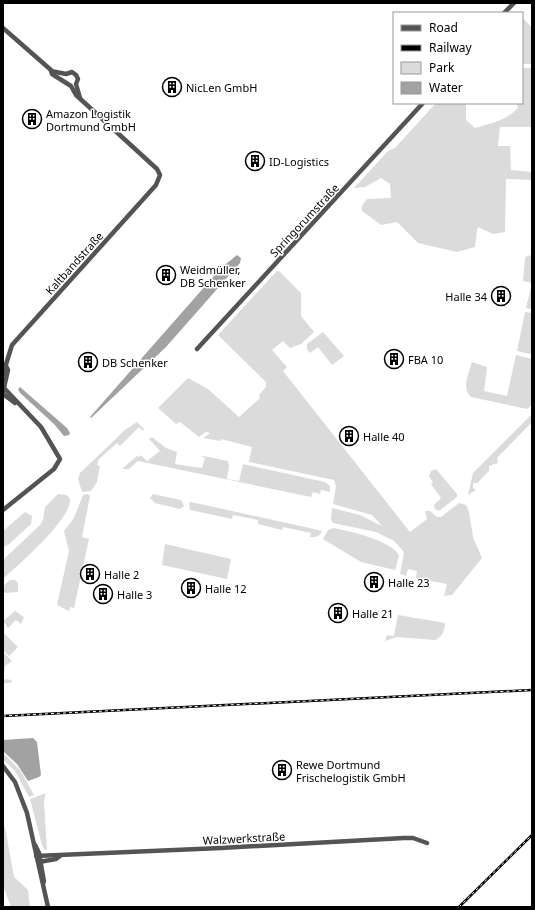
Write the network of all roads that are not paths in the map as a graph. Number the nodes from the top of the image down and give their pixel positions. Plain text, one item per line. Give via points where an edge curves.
1 (514, 3) edge
2 (505, 12) edge
3 (3, 28) edge
4 (51, 71) junction
5 (66, 74) junction
6 (64, 81) junction
7 (76, 84) junction
8 (71, 86) junction
9 (81, 99) junction
10 (422, 104) edge
11 (197, 349) dead end
12 (6, 366) junction
13 (3, 374) edge
14 (4, 388) edge
15 (3, 510) edge
16 (3, 766) edge
17 (427, 843) dead end
18 (38, 856) junction
19 (60, 856) junction
20 (39, 862) junction
21 (48, 907) edge

1 - 2 street
3 - 4 street
4 - 5 street
4 - 6 street
5 - 6 street
5 - 7 street via 70,72 76,75
6 - 8 street via 66,85
7 - 8 street
7 - 9 street
8 - 9 street
9 - 12 street, Kaltbandstraße via 157,169 160,175 156,185 12,345
10 - 11 street, Springorumstraße
12 - 13 street, Kaltbandstraße
12 - 14 street, Kaltbandstraße via 8,370
14 - 15 street via 41,427 60,459 49,473
16 - 18 street via 12,776 20,792
17 - 19 street, Walzwerkstraße via 409,838
18 - 19 street, Walzwerkstraße
18 - 20 street
19 - 20 street, Walzwerkstraße
20 - 21 street

